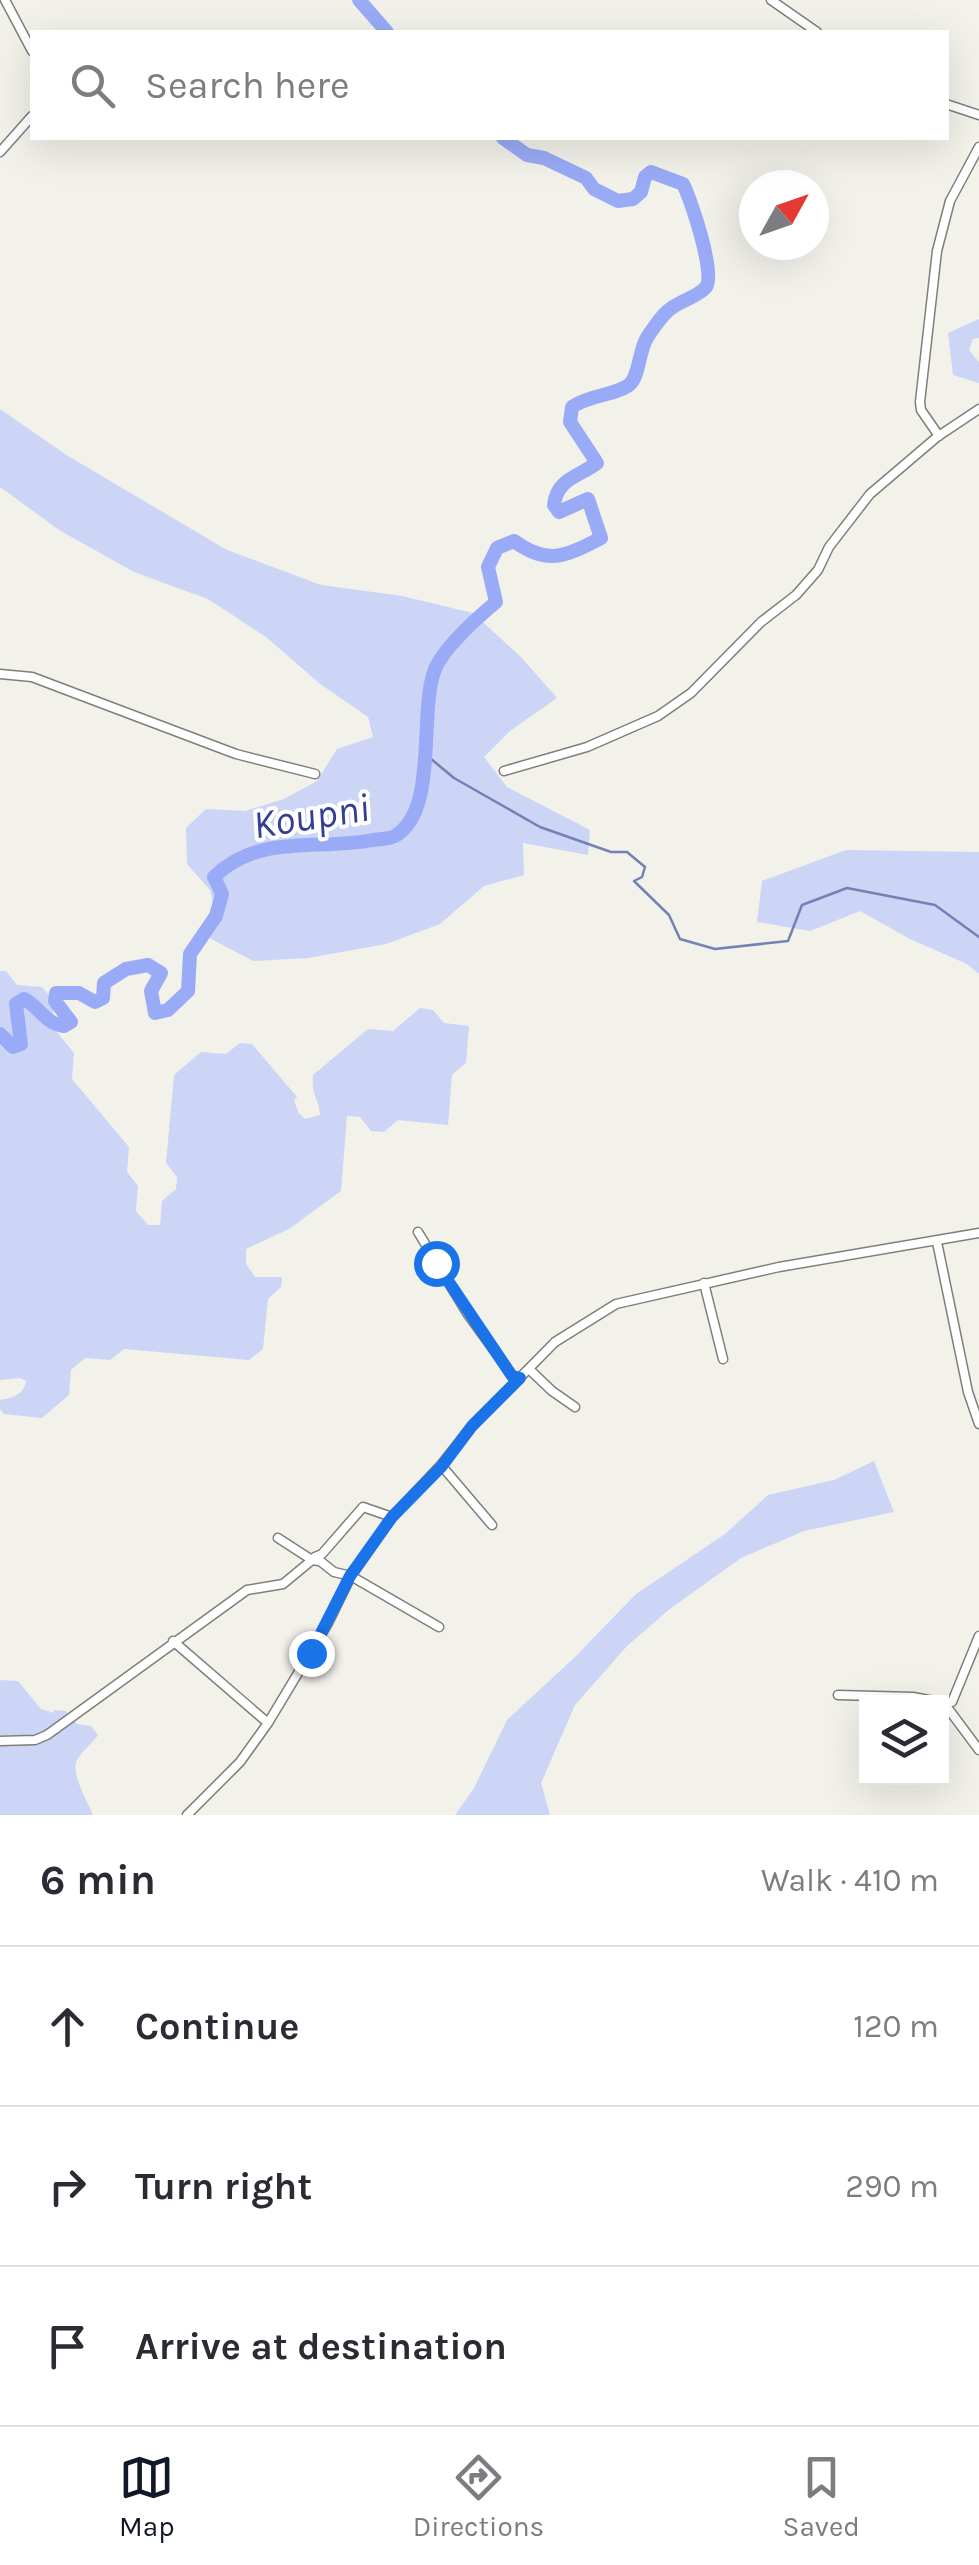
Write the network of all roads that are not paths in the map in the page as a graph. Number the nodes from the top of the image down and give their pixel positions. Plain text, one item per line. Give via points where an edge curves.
1 (6, 0) edge
2 (770, 0) edge
3 (813, 30) edge
4 (30, 47) edge
5 (949, 105) edge
6 (979, 115) edge
7 (30, 118) edge
8 (979, 147) edge
9 (0, 152) edge
10 (979, 409) edge
11 (939, 436) junction
12 (0, 674) edge
13 (504, 771) dead end
14 (315, 774) dead end
15 (418, 1232) dead end
16 (979, 1233) edge
17 (936, 1242) junction
18 (704, 1283) junction
19 (723, 1359) dead end
20 (529, 1368) junction
21 (520, 1378) junction
22 (575, 1407) dead end
23 (979, 1424) edge
24 (442, 1466) junction
25 (392, 1517) junction
26 (492, 1526) dead end
27 (278, 1538) dead end
28 (314, 1559) junction
29 (350, 1576) junction
30 (440, 1627) dead end
31 (979, 1636) edge
32 (173, 1642) junction
33 (838, 1695) dead end
34 (859, 1696) edge
35 (949, 1702) edge
36 (949, 1710) edge
37 (268, 1723) junction
38 (0, 1740) edge
39 (979, 1750) edge
40 (188, 1815) edge

1 - 4 street
2 - 3 street
5 - 6 street
7 - 9 street
8 - 11 street via 950,201 937,251 920,402
10 - 11 street
11 - 13 street via 870,494 796,595 691,694 587,747
12 - 14 street via 32,677 236,754
15 - 21 street via 467,1313
16 - 17 street
17 - 18 street
17 - 23 street
18 - 19 street
18 - 20 street via 616,1304
20 - 21 street
20 - 22 street
21 - 24 street
24 - 25 street
24 - 26 street
25 - 28 street via 362,1506
25 - 29 street
27 - 28 street
28 - 29 street
28 - 32 street via 283,1584 247,1590
29 - 30 street
29 - 37 street
31 - 35 street
32 - 37 street
32 - 38 street via 47,1735
33 - 34 street
36 - 39 street
37 - 40 street

